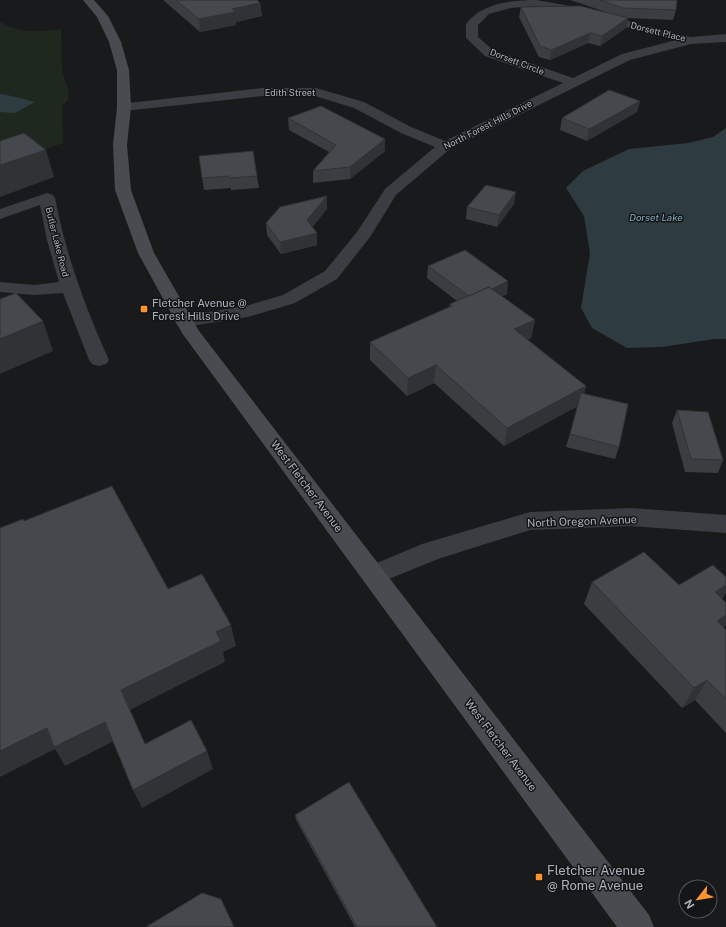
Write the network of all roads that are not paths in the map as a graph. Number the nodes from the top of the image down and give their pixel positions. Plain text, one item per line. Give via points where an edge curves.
1 (88, 0) edge
2 (485, 12) joint
3 (726, 38) edge
4 (691, 40) junction
5 (572, 82) junction
6 (124, 107) junction
7 (445, 146) junction
8 (0, 214) edge
9 (0, 287) edge
10 (69, 287) junction
11 (184, 320) junction
12 (99, 360) dead end
13 (726, 524) edge
14 (374, 575) junction
15 (637, 927) edge

1 - 6 main road, West Fletcher Avenue via 101,13 115,42 123,70
2 - 4 street, Dorsett Place via 510,5 534,3 565,8
2 - 5 street, Dorsett Circle via 472,24 472,38 489,53
3 - 4 street, North Forest Hills Drive
4 - 5 street, North Forest Hills Drive via 626,57
5 - 7 street, North Forest Hills Drive
6 - 7 street, Edith Street via 262,92 316,92 359,105 406,130
6 - 11 main road, West Fletcher Avenue via 120,145 123,190 146,253
7 - 11 street, North Forest Hills Drive via 390,192 364,234 331,275 289,299 248,311
8 - 10 street, Butler Lake Road via 47,198 52,228
9 - 10 street, Butler Lake Road via 34,290
10 - 12 street, Butler Lake Road
11 - 14 main road, West Fletcher Avenue
13 - 14 street, North Oregon Avenue via 631,517 530,521 432,550
14 - 15 main road, West Fletcher Avenue

